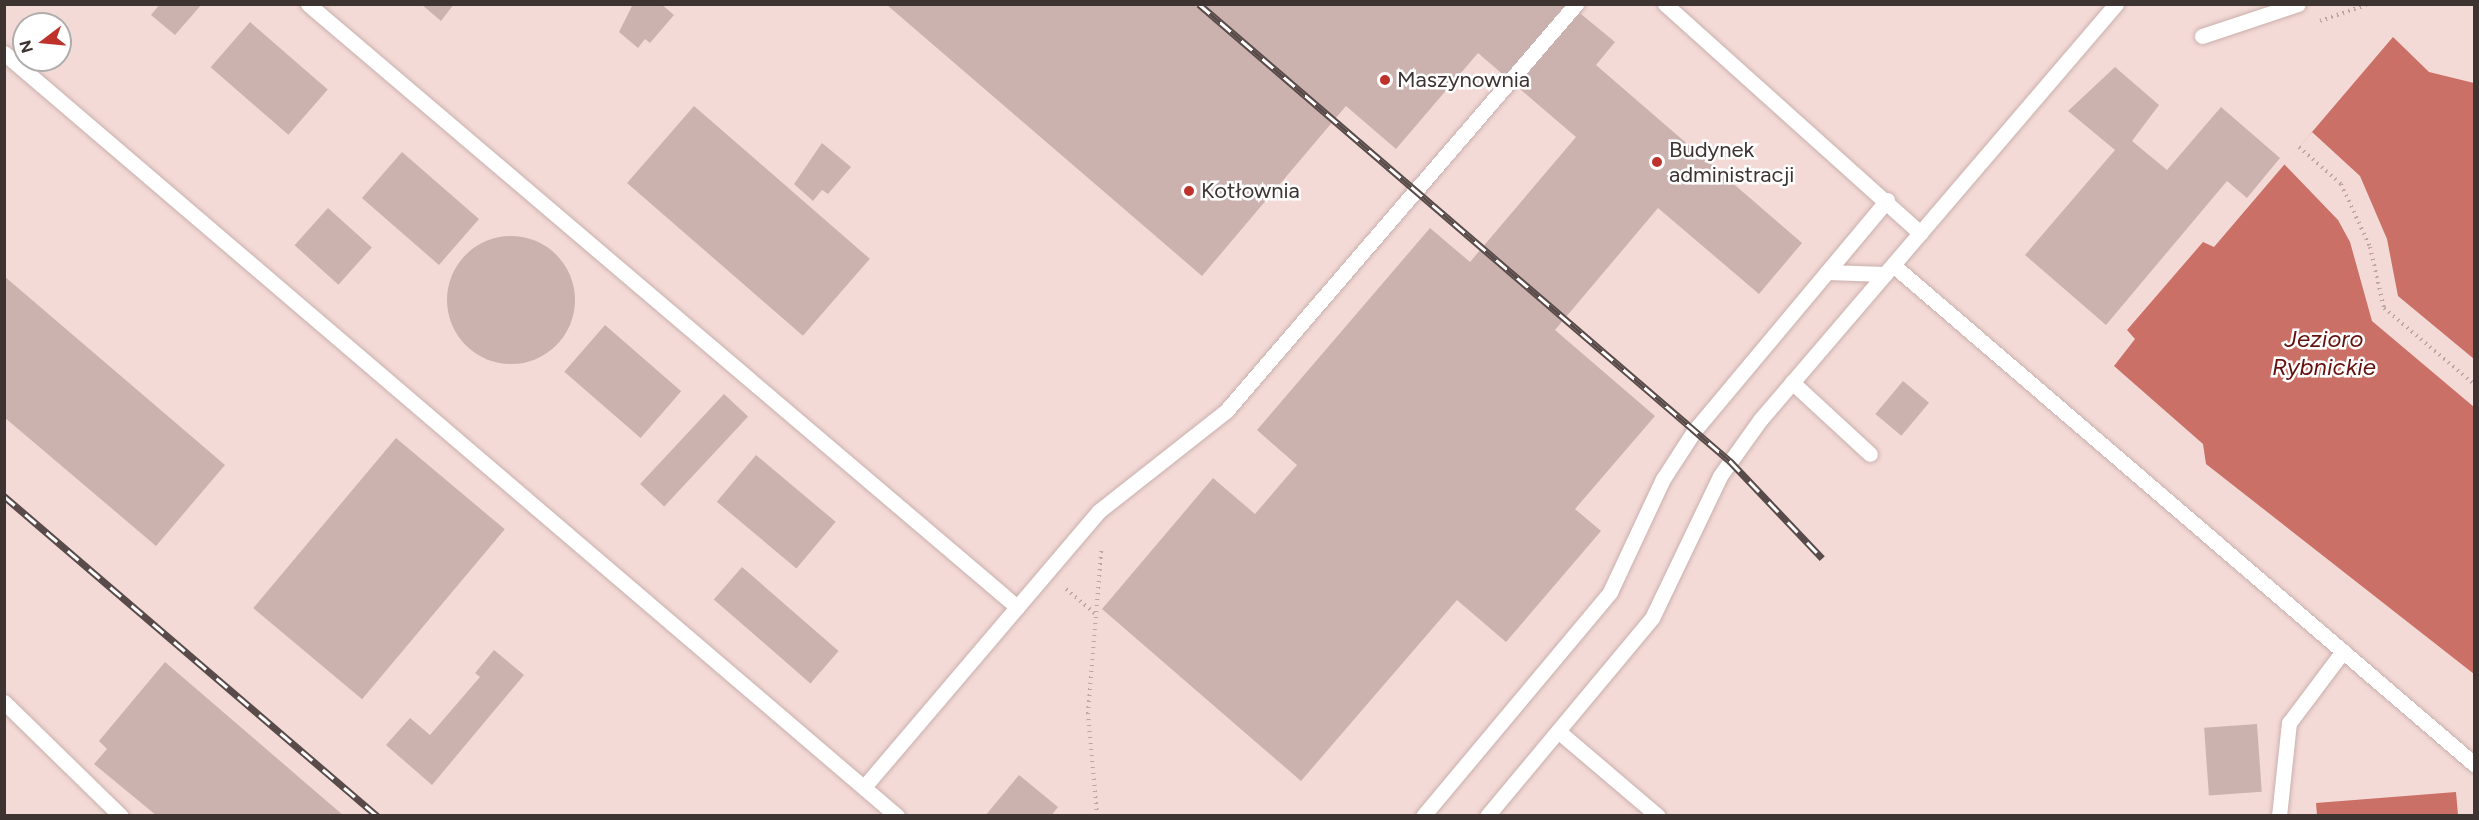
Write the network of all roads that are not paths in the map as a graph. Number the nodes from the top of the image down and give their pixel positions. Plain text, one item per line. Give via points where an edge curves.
1 (308, 4) edge
2 (1576, 4) edge
3 (1665, 4) edge
4 (2116, 4) edge
5 (2298, 4) edge
6 (2202, 36) dead end
7 (4, 53) edge
8 (1887, 200) junction
9 (1920, 233) junction
10 (1889, 269) junction
11 (1827, 272) junction
12 (1792, 382) junction
13 (1870, 454) dead end
14 (1017, 607) junction
15 (2343, 651) junction
16 (4, 702) edge
17 (1558, 731) junction
18 (2475, 764) edge
19 (864, 787) junction
20 (121, 816) edge
21 (897, 816) edge
22 (1423, 816) edge
23 (1487, 816) edge
24 (1658, 816) edge
25 (2279, 816) edge

1 - 14 lane
2 - 14 lane via 1226,411 1099,511
3 - 8 lane
4 - 9 lane
5 - 6 lane
7 - 19 lane
8 - 9 lane
8 - 11 lane
9 - 10 lane
10 - 11 lane
10 - 12 lane
10 - 15 lane
11 - 22 lane via 1678,454 1610,592
12 - 13 lane
12 - 17 lane via 1720,476 1652,618
14 - 19 lane
15 - 18 lane
15 - 25 lane via 2289,723
16 - 20 lane
17 - 23 lane
17 - 24 lane
19 - 21 lane

